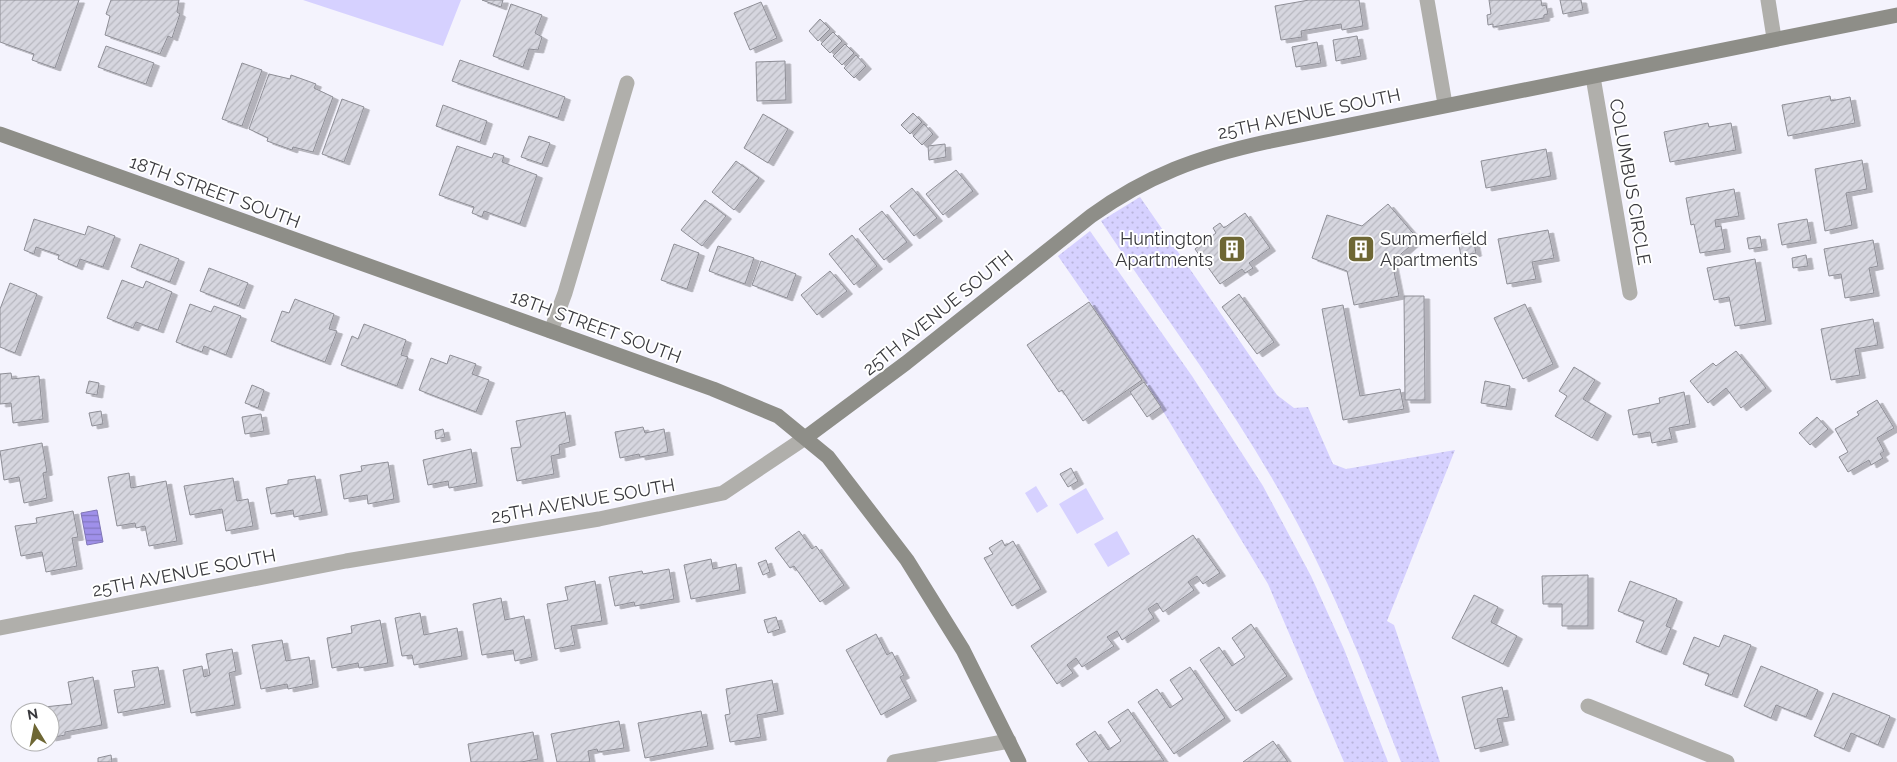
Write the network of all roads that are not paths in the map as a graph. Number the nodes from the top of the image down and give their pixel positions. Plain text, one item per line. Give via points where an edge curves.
1 (1427, 0) edge
2 (1768, 0) edge
3 (1896, 18) edge
4 (1774, 38) junction
5 (1593, 77) junction
6 (627, 83) dead end
7 (1445, 104) junction
8 (0, 134) edge
9 (1630, 293) dead end
10 (551, 331) junction
11 (805, 438) junction
12 (0, 628) edge
13 (1588, 706) dead end
14 (1009, 741) junction
15 (894, 762) edge
16 (1019, 762) edge
17 (1727, 762) edge

1 - 7 street
2 - 4 street
3 - 4 street, 25TH AVENUE SOUTH
4 - 5 street, 25TH AVENUE SOUTH
5 - 7 street, 25TH AVENUE SOUTH
5 - 9 street, COLUMBUS CIRCLE
6 - 10 street
7 - 11 street, 25TH AVENUE SOUTH via 1217,152 1166,171 1129,190
8 - 10 street, 18TH STREET SOUTH
10 - 11 street, 18TH STREET SOUTH via 778,416
11 - 12 street, 25TH AVENUE SOUTH via 723,493 599,519 346,561
11 - 14 street, 18TH STREET SOUTH via 828,457 907,560 963,650
13 - 17 street
14 - 15 street
14 - 16 street, 18TH STREET SOUTH

